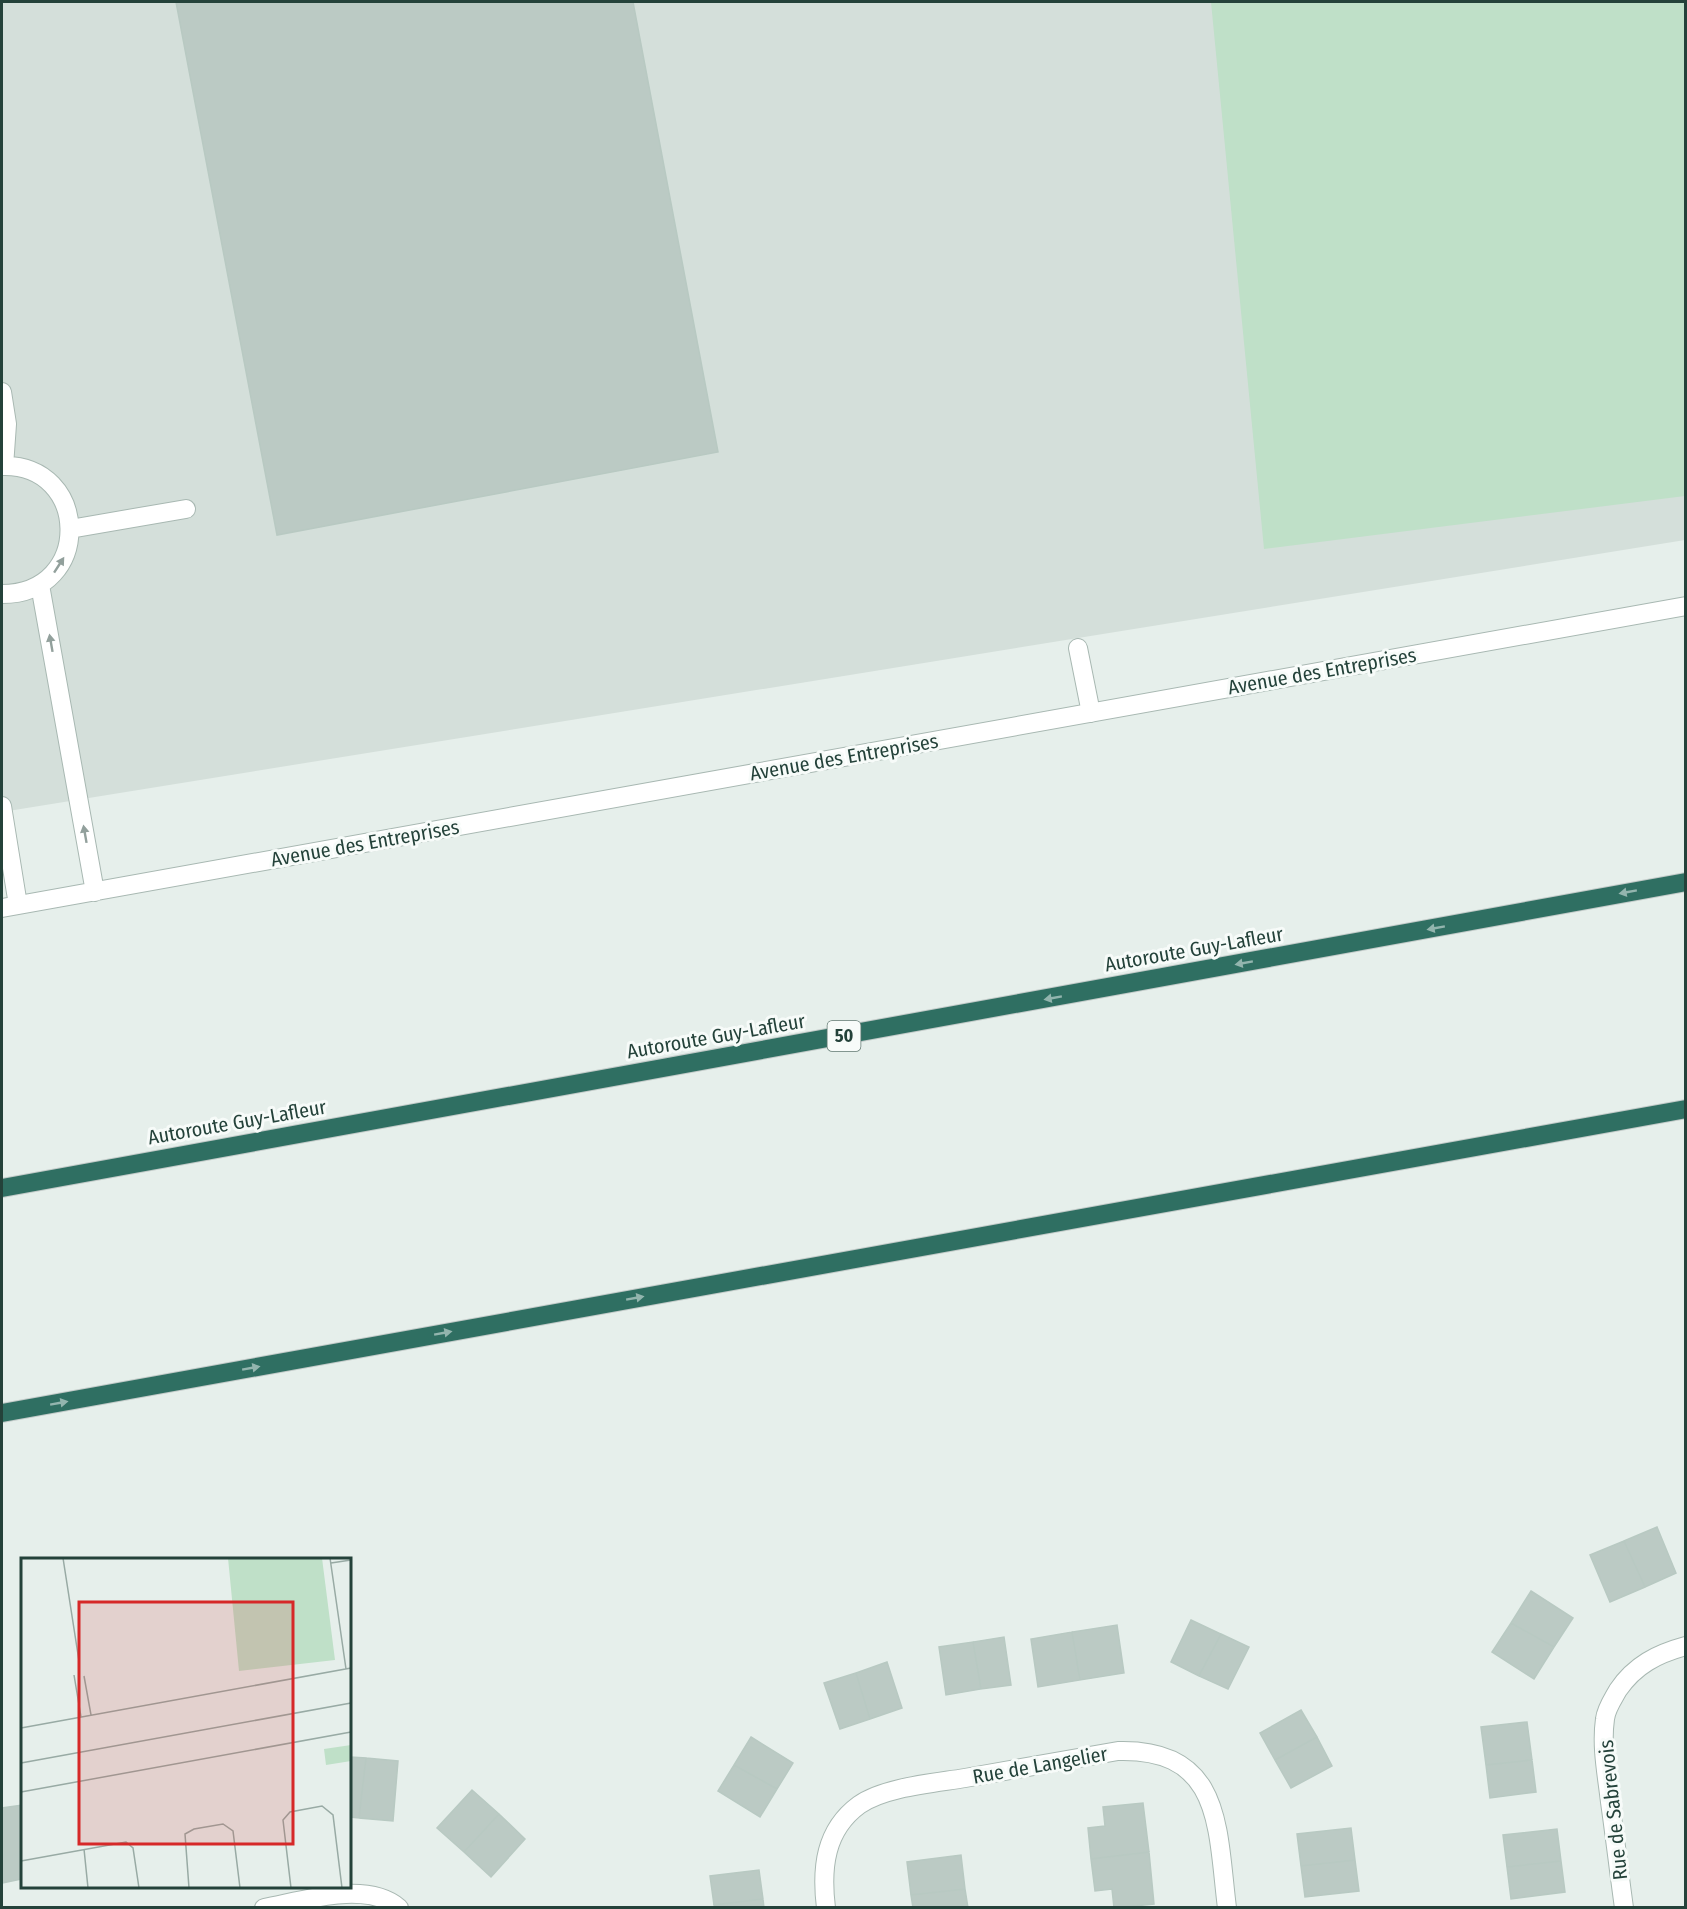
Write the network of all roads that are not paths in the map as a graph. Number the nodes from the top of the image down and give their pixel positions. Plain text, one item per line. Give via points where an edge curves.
1 (2, 392) edge
2 (3, 466) edge
3 (186, 509) dead end
4 (70, 529) junction
5 (40, 585) junction
6 (2, 594) edge
7 (1686, 606) edge
8 (1078, 648) dead end
9 (1091, 713) junction
10 (2, 806) edge
11 (1686, 882) edge
12 (95, 892) junction
13 (10, 907) edge
14 (1686, 1109) edge
15 (2, 1188) edge
16 (2, 1413) edge
17 (1686, 1646) edge
18 (264, 1908) edge
19 (399, 1908) edge
20 (825, 1908) edge
21 (1227, 1908) edge
22 (1624, 1908) edge

1 - 2 street via 7,424
2 - 4 street via 26,470 46,480 61,497
3 - 4 street
5 -> 4 street via 63,560
5 - 6 street via 21,593
12 -> 5 street
7 - 9 street, Avenue des Entreprises
8 - 9 street
9 - 12 street, Avenue des Entreprises
10 - 13 street
11 -> 15 highway, Autoroute Guy-Lafleur / 50
12 - 13 street, Avenue des Entreprises
16 -> 14 highway
17 - 22 street, Rue de Sabrevois via 1643,1663 1626,1678 1605,1717 1605,1765
18 - 19 street via 341,1894 368,1895
20 - 21 street, Rue de Langelier via 822,1877 826,1852 834,1833 861,1804 903,1788 1137,1751 1175,1761 1203,1786 1212,1804

